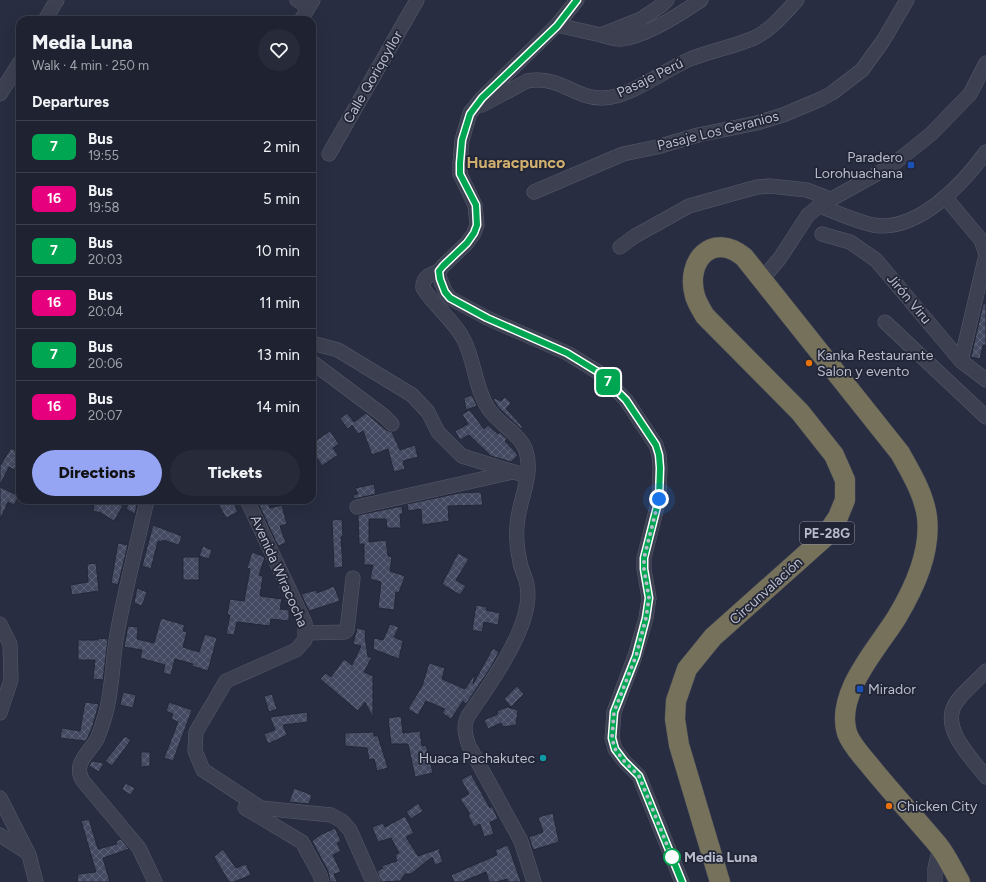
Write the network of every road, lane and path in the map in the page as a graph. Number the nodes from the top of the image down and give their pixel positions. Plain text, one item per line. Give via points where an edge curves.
1 (57, 0) edge
2 (417, 0) edge
3 (577, 0) edge
4 (667, 0) edge
5 (701, 0) edge
6 (797, 0) edge
7 (907, 0) edge
8 (306, 2) edge
9 (47, 16) edge
10 (302, 16) edge
11 (557, 26) junction
12 (600, 35) junction
13 (986, 63) edge
14 (16, 68) edge
15 (0, 94) edge
16 (472, 110) junction
17 (986, 152) edge
18 (329, 154) dead end
19 (534, 192) dead end
20 (945, 197) junction
21 (824, 202) junction
22 (822, 234) dead end
23 (620, 247) dead end
24 (986, 254) edge
25 (439, 271) junction
26 (762, 279) junction
27 (885, 322) dead end
28 (316, 344) edge
29 (961, 361) junction
30 (316, 365) edge
31 (986, 380) edge
32 (986, 417) edge
33 (392, 424) dead end
34 (520, 474) junction
35 (146, 504) edge
36 (248, 504) edge
37 (357, 507) dead end
38 (353, 578) dead end
39 (0, 624) edge
40 (306, 633) junction
41 (986, 671) edge
42 (0, 713) edge
43 (203, 770) junction
44 (986, 777) edge
45 (0, 798) edge
46 (0, 835) edge
47 (940, 847) junction
48 (30, 855) junction
49 (36, 882) edge
50 (155, 882) edge
51 (322, 882) edge
52 (373, 882) edge
53 (534, 882) edge
54 (682, 882) edge
55 (720, 882) edge
56 (935, 882) edge
57 (960, 882) edge

1 - 9 street
2 - 18 street, Calle Qoriqoyllor
3 - 11 street
4 - 12 street via 641,19
5 - 12 street via 672,20 628,38 616,39
6 - 16 street, Pasaje Perú via 780,19 755,38 687,60 635,89 615,96 593,97 553,81 535,80 527,81
7 - 19 street, Pasaje Los Geranios via 862,70 821,99 757,123 623,154
8 - 10 street
11 - 12 street
11 - 16 street
13 - 21 street via 970,94 931,134 891,166
14 - 15 street
16 - 25 street via 464,129 460,174 476,205 477,225 467,243
17 - 20 street
20 - 21 street via 922,215 892,225 874,225
20 - 24 street via 981,240
21 - 23 street via 807,190 757,187 689,206
21 - 26 street via 808,215 780,258
22 - 29 street, Jirón Viru via 850,242 876,260
24 - 29 street
25 - 34 street via 428,276 423,288 463,338 471,354 482,396 488,408 499,422 522,442 526,451
25 - 54 street via 441,285 450,298 487,318 567,353 598,372 626,400 656,445 660,468 659,499 644,558 649,598 646,618 636,656 614,712 612,738 615,749 639,776
26 - 47 highway, PE-28G via 900,453 918,487 927,517 926,548 916,581 897,617 867,660 851,691 844,716 847,734 860,754
26 - 55 highway, Circunvalación / PE-28G via 740,254 726,247 714,247 697,262 693,283 695,295 705,316 800,412 834,455 845,480 845,500 838,517 824,538 713,637 687,669 676,701 675,719 679,745
27 - 32 street
28 - 34 street via 338,350 412,395 428,412 438,432 462,456
29 - 31 street, Jirón Viru
30 - 33 street
34 - 37 street
34 - 53 street via 517,524 520,562 527,585 525,611 521,626 504,661 468,716 464,730 468,746 521,841
35 - 50 street via 117,635 105,715 97,739 78,768 83,781 140,848
36 - 40 street, Avenida Wiracocha via 305,623
38 - 40 street via 347,630
39 - 42 street via 10,644 11,680
40 - 43 street, Avenida Wiracocha via 305,640 296,650 226,681 196,732 195,751
41 - 44 street via 957,700 951,719 955,736
43 - 51 street, Avenida Wiracocha via 213,784 251,813 302,842
43 - 52 street via 261,808 331,815 342,821 350,830
45 - 48 street
46 - 48 street
47 - 56 street
47 - 57 highway, PE-28G
48 - 49 street

